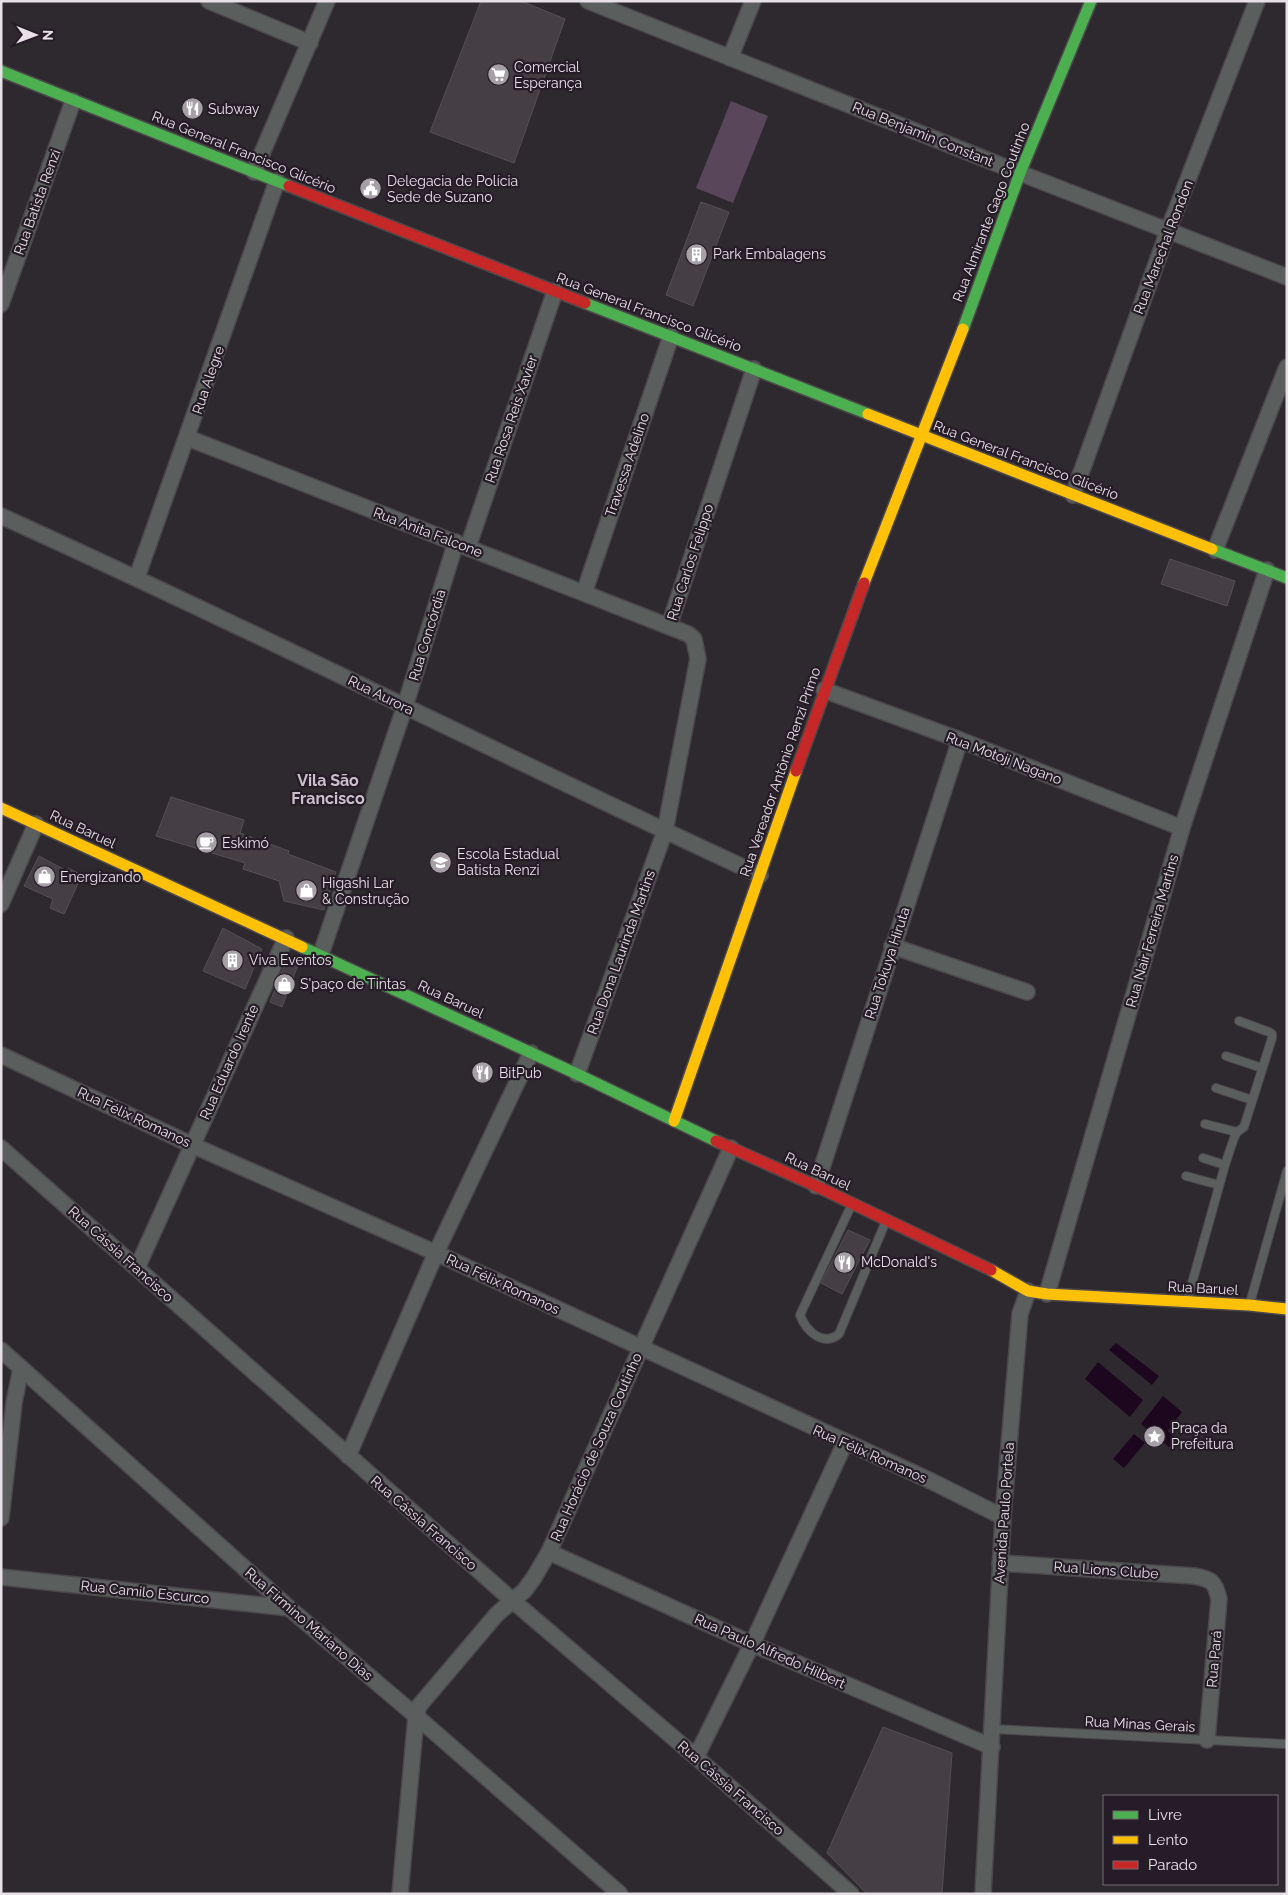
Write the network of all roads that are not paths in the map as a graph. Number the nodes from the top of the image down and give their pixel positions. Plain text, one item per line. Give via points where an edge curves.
1 (209, 1) edge
2 (327, 1) edge
3 (588, 1) edge
4 (753, 1) edge
5 (1091, 1) edge
6 (1257, 1) edge
7 (310, 43) junction
8 (730, 58) junction
9 (1, 70) edge
10 (73, 101) junction
11 (254, 172) junction
12 (1020, 173) junction
13 (277, 181) junction
14 (1168, 232) junction
15 (1287, 277) edge
16 (555, 291) junction
17 (1, 304) edge
18 (670, 336) junction
19 (1287, 368) edge
20 (754, 369) junction
21 (920, 435) junction
22 (188, 438) junction
23 (1073, 495) junction
24 (1, 516) edge
25 (462, 545) junction
26 (1215, 550) junction
27 (1267, 570) junction
28 (137, 577) junction
29 (1287, 578) edge
30 (584, 593) junction
31 (668, 626) junction
32 (824, 690) junction
33 (405, 706) junction
34 (960, 740) junction
35 (1, 808) edge
36 (36, 824) junction
37 (1182, 828) junction
38 (666, 831) junction
39 (760, 874) junction
40 (1, 904) edge
41 (286, 938) junction
42 (892, 946) junction
43 (321, 954) junction
44 (1027, 992) dead end
45 (1239, 1022) dead end
46 (531, 1053) junction
47 (1, 1055) edge
48 (1226, 1056) dead end
49 (1262, 1068) junction
50 (578, 1074) junction
51 (1216, 1088) dead end
52 (1252, 1100) junction
53 (674, 1121) junction
54 (1205, 1124) dead end
55 (1237, 1132) junction
56 (192, 1145) junction
57 (1, 1148) edge
58 (731, 1148) junction
59 (1203, 1158) dead end
60 (1225, 1165) junction
61 (1287, 1171) edge
62 (1186, 1176) dead end
63 (1219, 1185) junction
64 (816, 1186) junction
65 (852, 1204) junction
66 (886, 1221) junction
67 (436, 1253) junction
68 (137, 1268) junction
69 (1028, 1291) junction
70 (1047, 1294) junction
71 (1187, 1303) junction
72 (1249, 1305) junction
73 (1287, 1308) edge
74 (641, 1348) junction
75 (1, 1350) edge
76 (21, 1368) junction
77 (8, 1402) edge
78 (845, 1443) junction
79 (348, 1456) junction
80 (1003, 1517) junction
81 (1, 1518) edge
82 (549, 1552) junction
83 (1000, 1564) junction
84 (1, 1577) edge
85 (1210, 1580) joint
86 (513, 1601) junction
87 (289, 1608) junction
88 (752, 1644) junction
89 (416, 1716) junction
90 (992, 1729) junction
91 (1207, 1740) junction
92 (1287, 1744) edge
93 (992, 1747) junction
94 (696, 1757) junction
95 (400, 1894) edge
96 (620, 1894) edge
97 (851, 1894) edge
98 (983, 1894) edge

1 - 7 street
2 - 7 street
3 - 8 street, Rua Benjamin Constant
4 - 8 street
5 - 12 street, Rua Almirante Gago Coutinho
6 - 14 street, Rua Marechal Rondon
7 - 11 street
8 - 12 street, Rua Benjamin Constant
9 - 10 street, Rua General Francisco Glicério
10 - 11 street, Rua General Francisco Glicério
10 - 17 street, Rua Batista Renzi
11 - 13 street, Rua General Francisco Glicério
12 - 14 street, Rua Benjamin Constant
12 - 21 street, Rua Almirante Gago Coutinho
13 - 16 street, Rua General Francisco Glicério
13 - 22 street, Rua Alegre
14 - 15 street, Rua Benjamin Constant
14 - 23 street, Rua Marechal Rondon
16 - 18 street, Rua General Francisco Glicério
16 - 25 street, Rua Rosa Reis Xavier
18 - 20 street, Rua General Francisco Glicério
18 - 30 street, Travessa Adelino
19 - 26 street
20 - 21 street, Rua General Francisco Glicério
20 - 31 street, Rua Carlos Felippo
21 - 23 street, Rua General Francisco Glicério
21 - 32 street, Rua Vereador Antônio Renzi Primo
22 - 25 street, Rua Anita Falcone
22 - 28 street, Rua Alegre
23 - 26 street, Rua General Francisco Glicério
24 - 28 street, Rua Aurora
25 - 30 street, Rua Anita Falcone
25 - 33 street, Rua Concórdia
26 - 27 street, Rua General Francisco Glicério
27 - 29 street, Rua General Francisco Glicério
27 - 37 street, Rua Nair Ferreira Martins
28 - 33 street, Rua Aurora
30 - 31 street, Rua Anita Falcone
31 - 38 street, Rua Carlos Felippo via 694,639 698,659
32 - 34 street, Rua Motoji Nagano
32 - 39 street, Rua Vereador Antônio Renzi Primo
33 - 38 street, Rua Aurora
33 - 43 street, Rua Concórdia
34 - 37 street, Rua Motoji Nagano
34 - 42 street, Rua Tokuya Hiruta
35 - 36 street, Rua Baruel
36 - 40 street
36 - 41 street, Rua Baruel
37 - 70 street, Rua Nair Ferreira Martins
38 - 39 street, Rua Aurora
38 - 50 street, Rua Dona Laurinda Martins
39 - 53 street, Rua Vereador Antônio Renzi Primo
41 - 43 street, Rua Baruel
41 - 56 street, Rua Eduardo Irente
42 - 44 street
42 - 64 street, Rua Tokuya Hiruta
43 - 46 street, Rua Baruel
45 - 49 lane via 1272,1034
46 - 50 street, Rua Baruel
46 - 67 street
47 - 56 street, Rua Félix Romanos
48 - 49 lane
49 - 52 lane
50 - 53 street, Rua Baruel
51 - 52 lane
52 - 55 lane via 1244,1126
53 - 58 street, Rua Baruel
54 - 55 lane
55 - 60 lane
56 - 67 street, Rua Félix Romanos
56 - 68 street, Rua Eduardo Irente
57 - 68 street, Rua Cássia Francisco
58 - 64 street, Rua Baruel
58 - 74 street, Rua Horácio de Souza Coutinho
59 - 60 lane
60 - 63 lane
61 - 72 lane
62 - 63 lane
63 - 71 lane
64 - 65 street, Rua Baruel
65 - 66 street, Rua Baruel
65 - 66 lane via 800,1315 804,1326 813,1334 825,1339 833,1339 839,1334
66 - 69 street
67 - 74 street, Rua Félix Romanos
67 - 79 street
68 - 79 street, Rua Cássia Francisco
69 - 70 street, Rua Baruel
69 - 80 street, Avenida Paulo Portela via 1020,1314
70 - 71 street, Rua Baruel
71 - 72 street, Rua Baruel
72 - 73 street, Rua Baruel
74 - 78 street, Rua Félix Romanos
74 - 82 street, Rua Horácio de Souza Coutinho
75 - 76 street, Rua Firmino Mariano Dias
76 - 77 street
76 - 87 street, Rua Firmino Mariano Dias
77 - 81 street
78 - 80 street, Rua Félix Romanos
78 - 88 street
79 - 86 street, Rua Cássia Francisco
80 - 83 street, Avenida Paulo Portela
82 - 86 street, Rua Horácio de Souza Coutinho via 533,1579
82 - 88 street, Rua Paulo Alfredo Hilbert
83 - 85 street, Rua Lions Clube via 1194,1576
83 - 90 street, Avenida Paulo Portela
84 - 87 street, Rua Camilo Escurco
85 - 91 street, Rua Pará via 1216,1586 1219,1599
86 - 89 street, Rua Horácio de Souza Coutinho via 497,1614 419,1706
86 - 94 street, Rua Cássia Francisco
87 - 89 street, Rua Firmino Mariano Dias
88 - 93 street, Rua Paulo Alfredo Hilbert
88 - 94 street
89 - 95 street
89 - 96 street, Rua Firmino Mariano Dias
90 - 91 lane, Rua Minas Gerais
90 - 93 street, Avenida Paulo Portela
91 - 92 lane, Rua Minas Gerais
93 - 98 street, Avenida Paulo Portela
94 - 97 street, Rua Cássia Francisco

